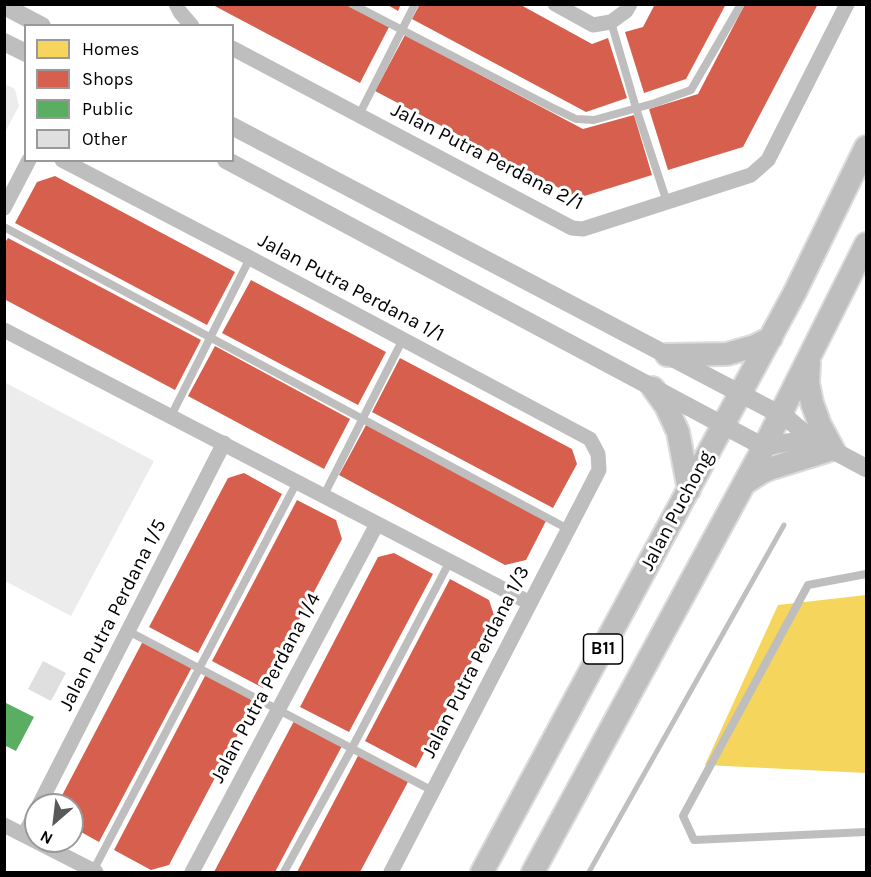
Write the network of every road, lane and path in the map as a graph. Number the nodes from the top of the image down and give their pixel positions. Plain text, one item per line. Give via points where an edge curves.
1 (176, 4) edge
2 (352, 4) edge
3 (415, 4) edge
4 (555, 4) edge
5 (630, 4) edge
6 (741, 4) edge
7 (847, 4) edge
8 (4, 6) edge
9 (610, 22) junction
10 (38, 24) edge
11 (190, 24) edge
12 (402, 31) junction
13 (4, 42) edge
14 (234, 49) edge
15 (24, 52) edge
16 (636, 108) junction
17 (359, 115) junction
18 (234, 127) edge
19 (867, 147) edge
20 (28, 162) edge
21 (66, 162) edge
22 (230, 162) edge
23 (667, 202) junction
24 (4, 208) edge
25 (4, 227) edge
26 (867, 244) edge
27 (250, 258) junction
28 (4, 330) edge
29 (210, 337) junction
30 (771, 338) junction
31 (403, 339) junction
32 (667, 355) junction
33 (809, 358) junction
34 (653, 388) junction
35 (741, 394) junction
36 (781, 415) junction
37 (171, 416) junction
38 (362, 419) junction
39 (724, 426) junction
40 (810, 438) junction
41 (224, 443) junction
42 (764, 447) junction
43 (833, 449) junction
44 (867, 468) edge
45 (599, 470) joint
46 (297, 482) junction
47 (744, 483) junction
48 (689, 490) junction
49 (324, 495) junction
50 (377, 524) junction
51 (568, 530) junction
52 (450, 561) junction
53 (867, 574) edge
54 (530, 603) junction
55 (128, 631) junction
56 (199, 668) junction
57 (278, 710) junction
58 (352, 748) junction
59 (433, 790) junction
60 (45, 793) edge
61 (4, 825) edge
62 (867, 832) edge
63 (24, 835) edge
64 (58, 853) edge
65 (94, 872) edge
66 (192, 873) edge
67 (284, 873) edge
68 (391, 873) edge
69 (482, 873) edge
70 (533, 873) edge

1 - 11 street
2 - 12 lane
3 - 12 lane
4 - 9 street via 594,25
5 - 9 street
6 - 16 lane via 691,90
7 - 23 street, Jalan Putra Perdana 2/1 via 768,160 751,175
8 - 10 street
9 - 16 lane
12 - 16 lane via 576,119 594,120
12 - 17 lane
13 - 15 street
14 - 17 street, Jalan Putra Perdana 2/1
16 - 23 lane
17 - 23 street, Jalan Putra Perdana 2/1 via 572,228 583,229
18 - 32 street
19 - 30 main road, Jalan Puchong / B11
20 - 24 street
21 - 27 street, Jalan Putra Perdana 1/1
22 - 34 street
25 - 29 lane
26 - 33 main road, B11
27 - 29 lane
27 - 31 street, Jalan Putra Perdana 1/1
28 - 37 street
29 - 37 lane
29 - 38 lane
30 - 32 main road via 727,354
30 - 35 main road, Jalan Puchong / B11
31 - 38 lane
31 - 45 street, Jalan Putra Perdana 1/1 via 590,439 598,454
32 - 35 street
33 - 36 main road, B11
33 - 43 main road via 812,403
34 - 39 street
34 - 48 main road via 678,432
35 - 36 street
35 - 39 main road, Jalan Puchong / B11
36 - 40 street
36 - 42 main road, B11
37 - 41 street
38 - 49 lane
38 - 51 lane
39 - 42 street
39 - 48 main road, Jalan Puchong / B11
40 - 42 street
40 - 43 street
41 - 46 street
41 - 55 street, Jalan Putra Perdana 1/5
42 - 47 main road, B11
43 - 44 street
43 - 47 main road via 762,472
45 - 51 street, Jalan Putra Perdana 1/3
46 - 49 street
46 - 56 lane
47 - 70 main road, B11
48 - 69 main road, Jalan Puchong / B11
49 - 50 street
50 - 52 street
50 - 57 street, Jalan Putra Perdana 1/4
51 - 54 street, Jalan Putra Perdana 1/3
52 - 54 street
52 - 58 lane
53 - 62 lane via 808,585 683,816 694,840
54 - 59 street, Jalan Putra Perdana 1/3
55 - 56 lane
55 - 60 street, Jalan Putra Perdana 1/5
56 - 57 lane
56 - 65 lane
57 - 58 lane
57 - 66 street, Jalan Putra Perdana 1/4
58 - 59 lane
58 - 67 lane
59 - 68 street, Jalan Putra Perdana 1/3
61 - 63 street
64 - 65 street

